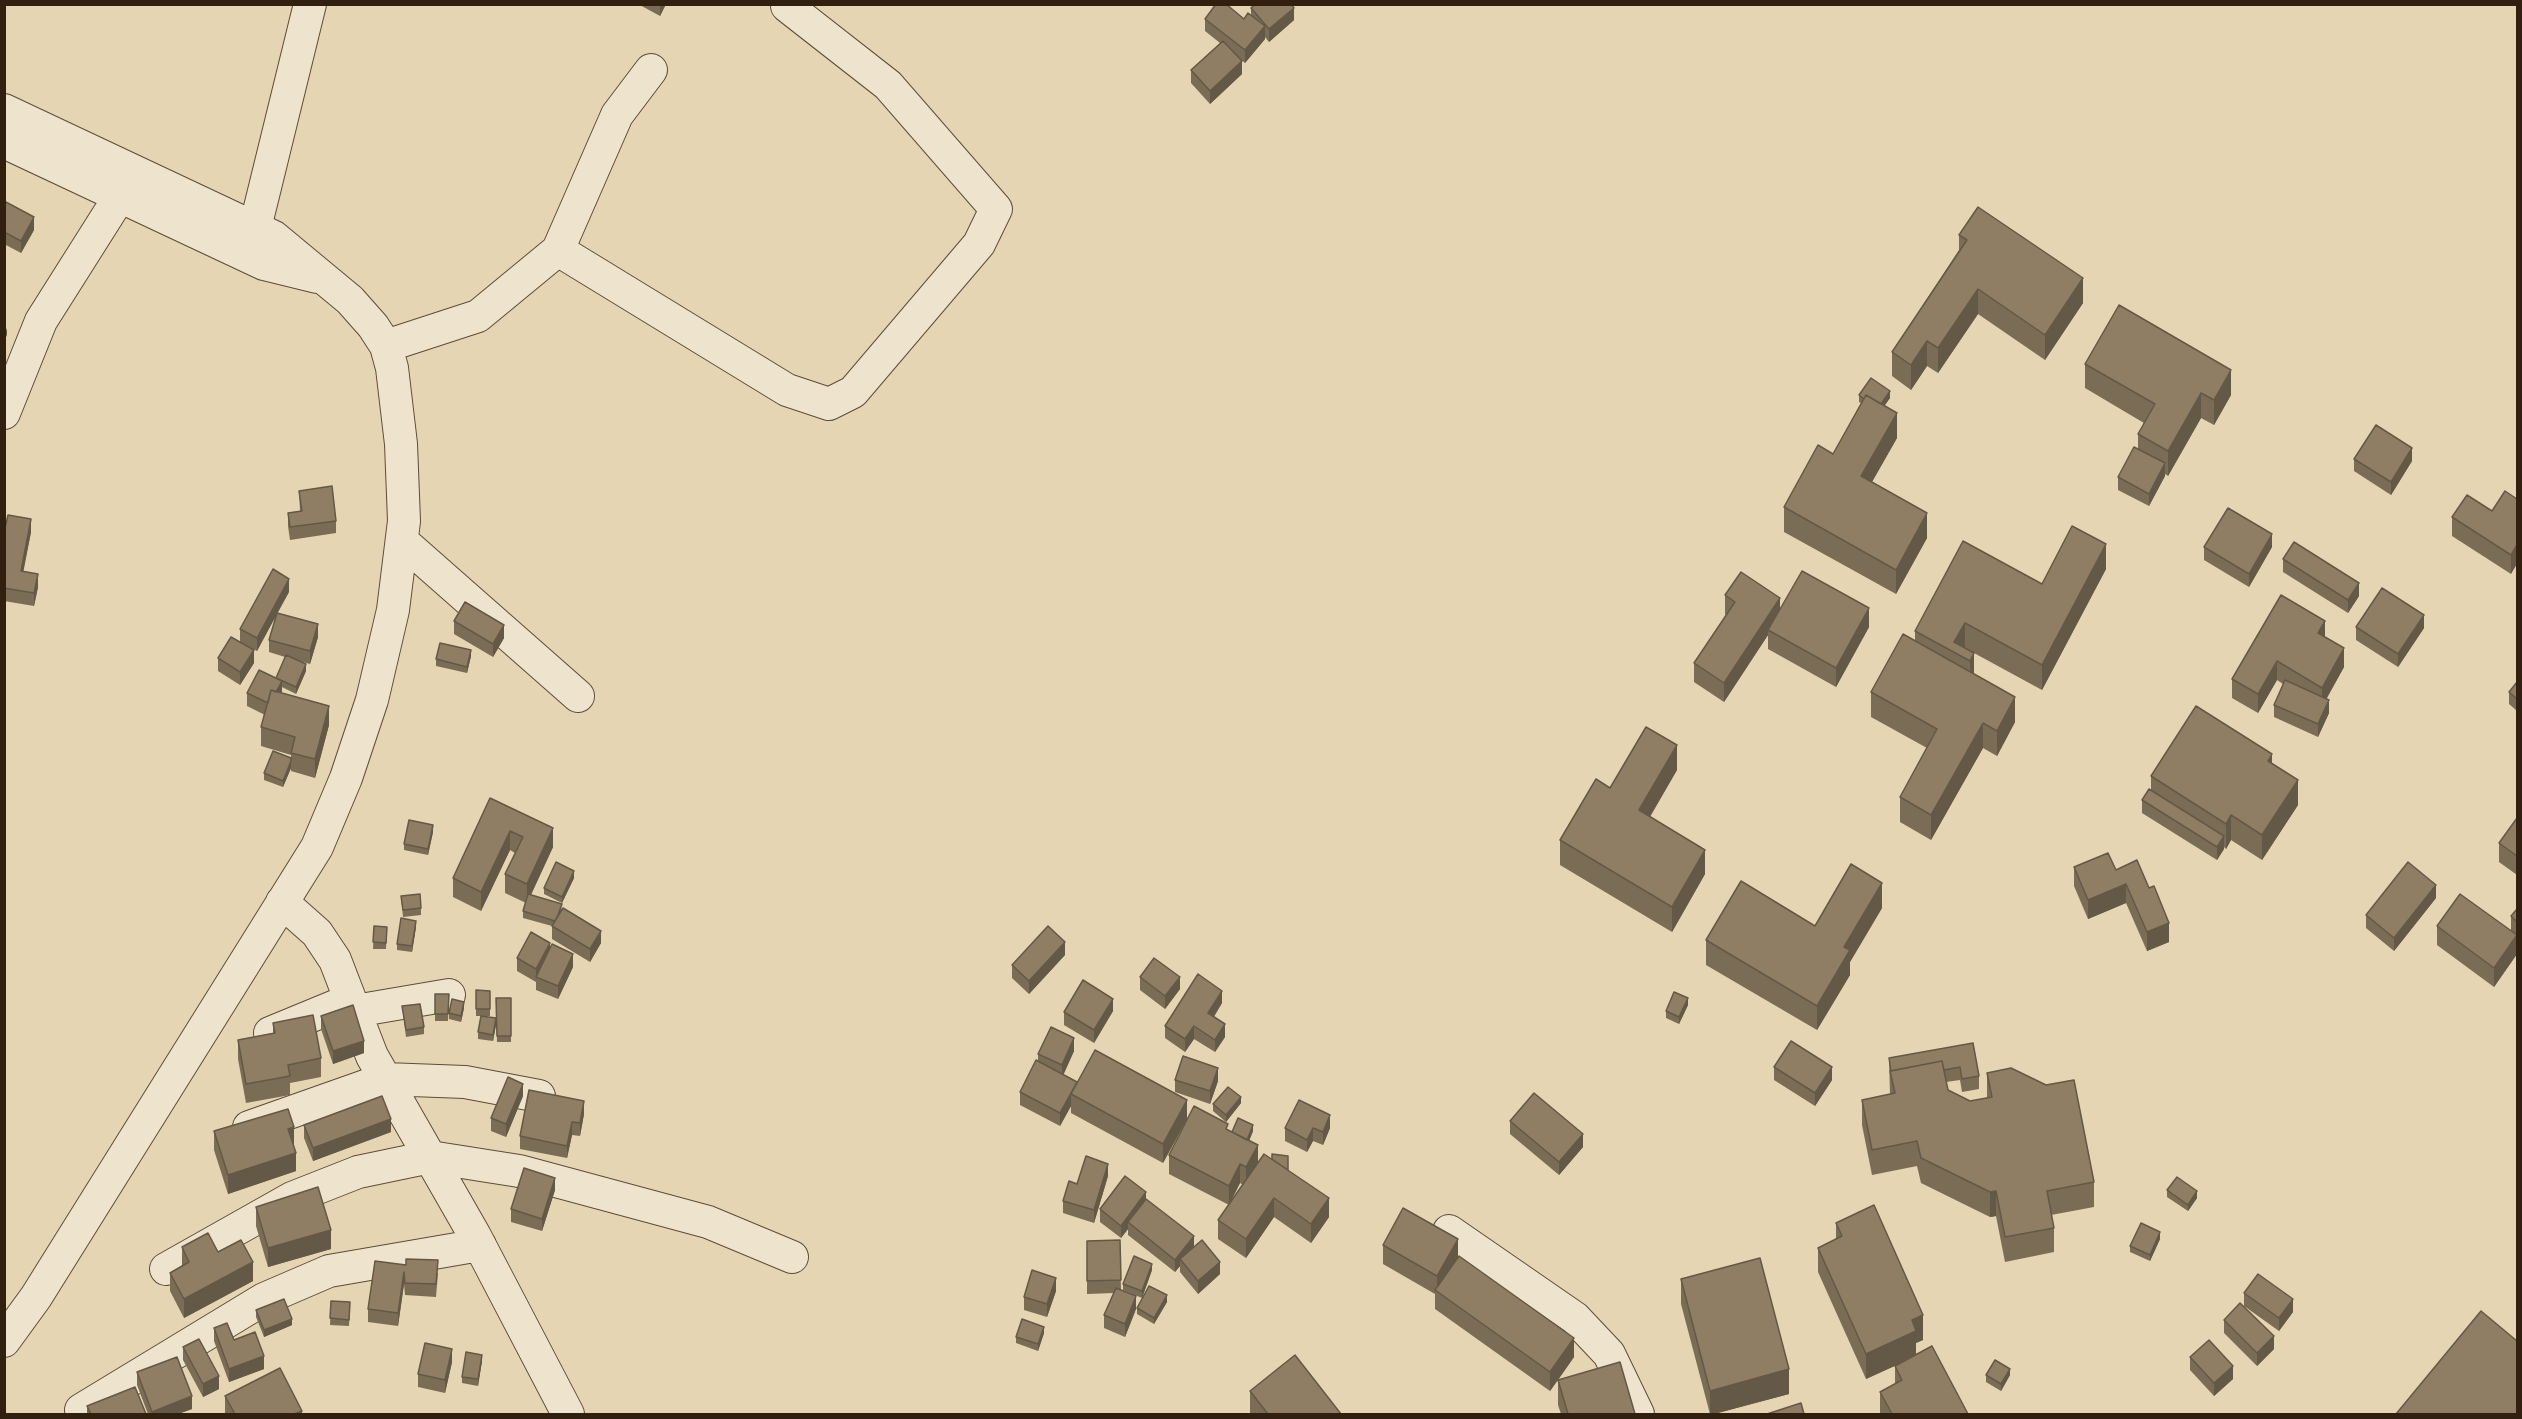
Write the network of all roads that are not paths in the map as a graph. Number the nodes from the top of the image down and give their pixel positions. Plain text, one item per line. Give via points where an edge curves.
1 (310, 4) edge
2 (788, 6) dead end
3 (651, 70) dead end
4 (4, 110) edge
5 (4, 142) edge
6 (120, 196) junction
7 (255, 228) junction
8 (558, 250) junction
9 (324, 279) junction
10 (386, 346) junction
11 (4, 413) edge
12 (402, 541) junction
13 (578, 696) dead end
14 (282, 902) junction
15 (449, 995) edge
16 (353, 1006) junction
17 (270, 1034) edge
18 (385, 1079) junction
19 (538, 1096) edge
20 (243, 1129) edge
21 (430, 1157) junction
22 (1449, 1231) edge
23 (480, 1245) junction
24 (792, 1257) dead end
25 (166, 1269) dead end
26 (4, 1341) edge
27 (81, 1410) dead end
28 (568, 1414) edge
29 (1638, 1414) edge

1 - 7 street
2 - 8 street via 888,85 996,209 979,244 853,392 829,404 787,390
3 - 8 street via 617,115
4 - 7 street
5 - 6 street
6 - 9 street via 264,264
6 - 11 street via 41,321
7 - 9 street via 274,237
8 - 10 street via 478,316
9 - 10 street via 350,300
10 - 12 street via 401,444
12 - 13 street
12 - 14 street via 390,621 372,700 350,767 317,847
14 - 16 street via 317,933 335,960
14 - 26 street via 36,1297
15 - 16 street
16 - 17 street
16 - 18 street
18 - 19 street via 465,1082
18 - 20 street
18 - 21 street
21 - 23 street
21 - 24 street via 519,1171 708,1222
21 - 25 street via 358,1172 292,1198
22 - 29 street via 1575,1318 1609,1354
23 - 27 street via 329,1271 264,1299
23 - 28 street

